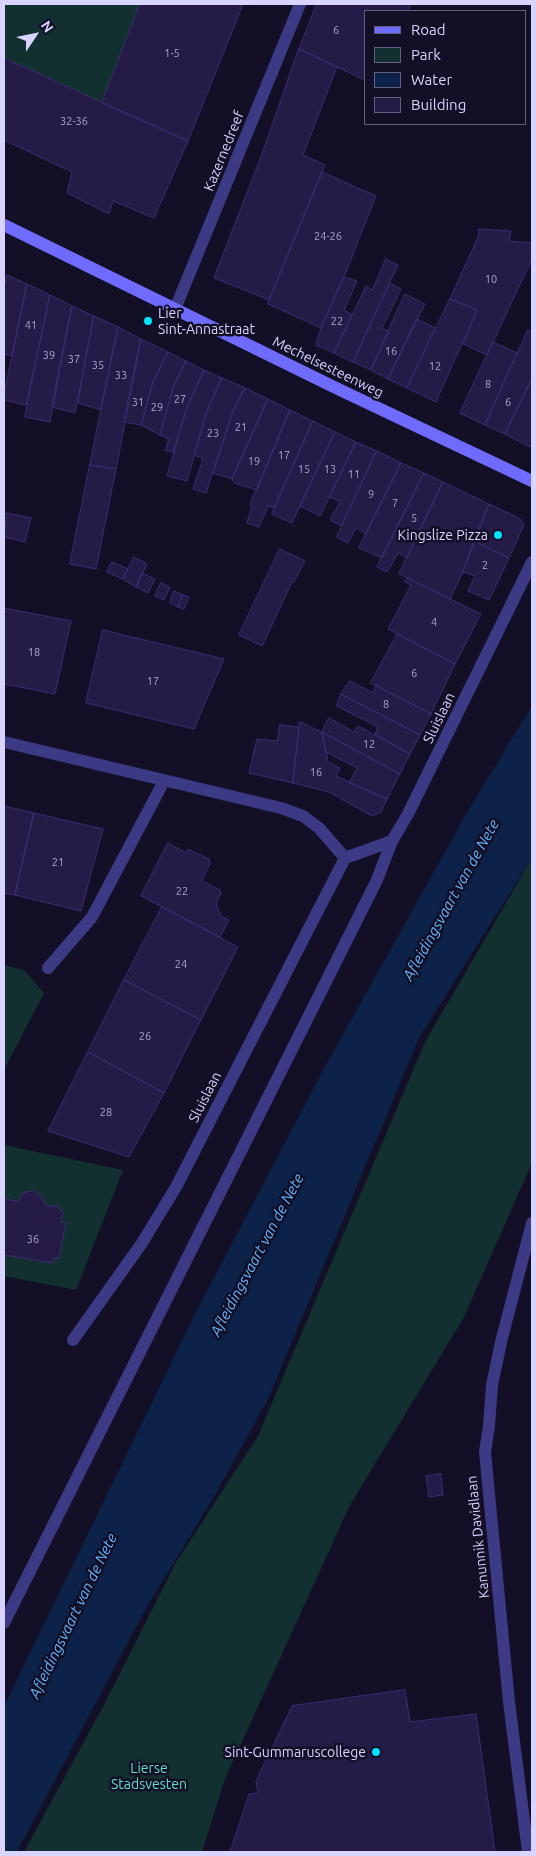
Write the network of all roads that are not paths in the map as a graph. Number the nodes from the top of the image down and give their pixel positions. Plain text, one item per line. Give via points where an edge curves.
1 (300, 4) edge
2 (4, 225) edge
3 (175, 309) junction
4 (532, 481) edge
5 (532, 562) edge
6 (4, 742) edge
7 (164, 780) junction
8 (392, 841) junction
9 (346, 858) junction
10 (48, 968) dead end
11 (532, 1223) edge
12 (73, 1340) dead end
13 (4, 1623) edge
14 (528, 1852) edge

1 - 3 street, Kazernedreef
2 - 3 street, Mechelsesteenweg
3 - 4 street, Mechelsesteenweg
5 - 8 street, Sluislaan
6 - 7 street
7 - 9 street via 303,816 319,828
7 - 10 street via 92,917
8 - 9 street
8 - 13 street, Sluislaan via 372,889
9 - 12 street, Sluislaan via 176,1187 142,1243
11 - 14 street, Kanunnik Davidlaan via 494,1376 485,1452 509,1702

